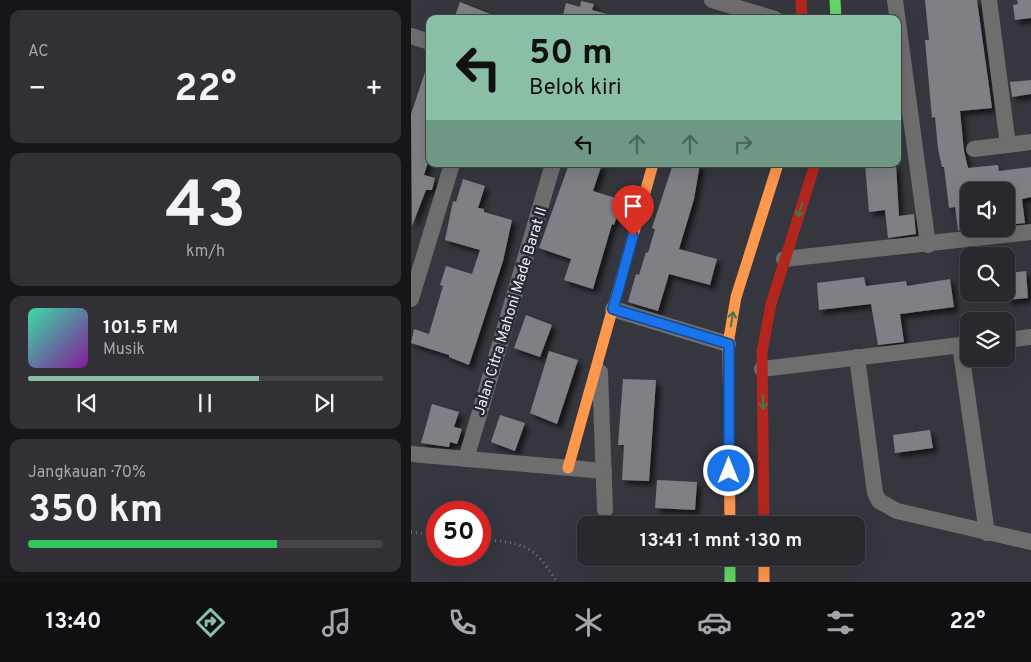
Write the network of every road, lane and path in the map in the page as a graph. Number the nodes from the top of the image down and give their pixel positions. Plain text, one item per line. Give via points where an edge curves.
1 (712, 0) edge
2 (801, 0) edge
3 (835, 0) edge
4 (895, 0) edge
5 (989, 0) edge
6 (762, 15) edge
7 (803, 15) edge
8 (836, 15) edge
9 (897, 15) edge
10 (411, 36) edge
11 (426, 41) edge
12 (901, 43) edge
13 (1031, 142) edge
14 (1008, 145) junction
15 (974, 149) dead end
16 (451, 167) edge
17 (552, 167) edge
18 (652, 167) edge
19 (777, 167) edge
20 (814, 167) edge
21 (1031, 232) edge
22 (929, 245) junction
23 (784, 259) junction
24 (411, 300) edge
25 (613, 309) junction
26 (1031, 337) edge
27 (1015, 339) edge
28 (729, 344) junction
29 (960, 345) edge
30 (599, 356) junction
31 (857, 358) junction
32 (967, 367) edge
33 (763, 368) junction
34 (411, 454) edge
35 (466, 459) junction
36 (568, 468) junction
37 (603, 471) junction
38 (605, 510) dead end
39 (729, 516) edge
40 (764, 516) edge
41 (411, 532) edge
42 (987, 533) junction
43 (426, 534) edge
44 (491, 540) edge
45 (1031, 542) edge
46 (730, 566) edge
47 (764, 566) edge
48 (557, 582) edge
49 (730, 582) edge
50 (764, 582) edge

1 - 6 street
2 - 7 main road
3 - 8 main road
4 - 9 street
5 - 14 street
10 - 11 street
12 - 22 street
13 - 14 street
14 - 15 street
16 - 24 street
17 - 35 street, Jalan Citra Mahoni Made Barat II
18 - 25 main road
28 -> 19 main road via 736,297
20 -> 23 main road
21 - 22 street
22 - 23 street
23 - 33 main road via 771,304 762,352
25 - 28 street
25 - 30 main road
26 - 27 street
28 - 39 main road
29 - 31 street
30 - 36 main road
30 - 37 street
31 - 33 street
31 - 42 street via 875,492 879,501 885,506
32 - 42 street
33 -> 40 main road
34 - 35 street
35 - 36 street
36 - 37 street
37 - 38 street
41 - 43 path
42 - 45 street
44 - 48 path via 520,544 542,558
46 - 49 main road
47 - 50 main road

